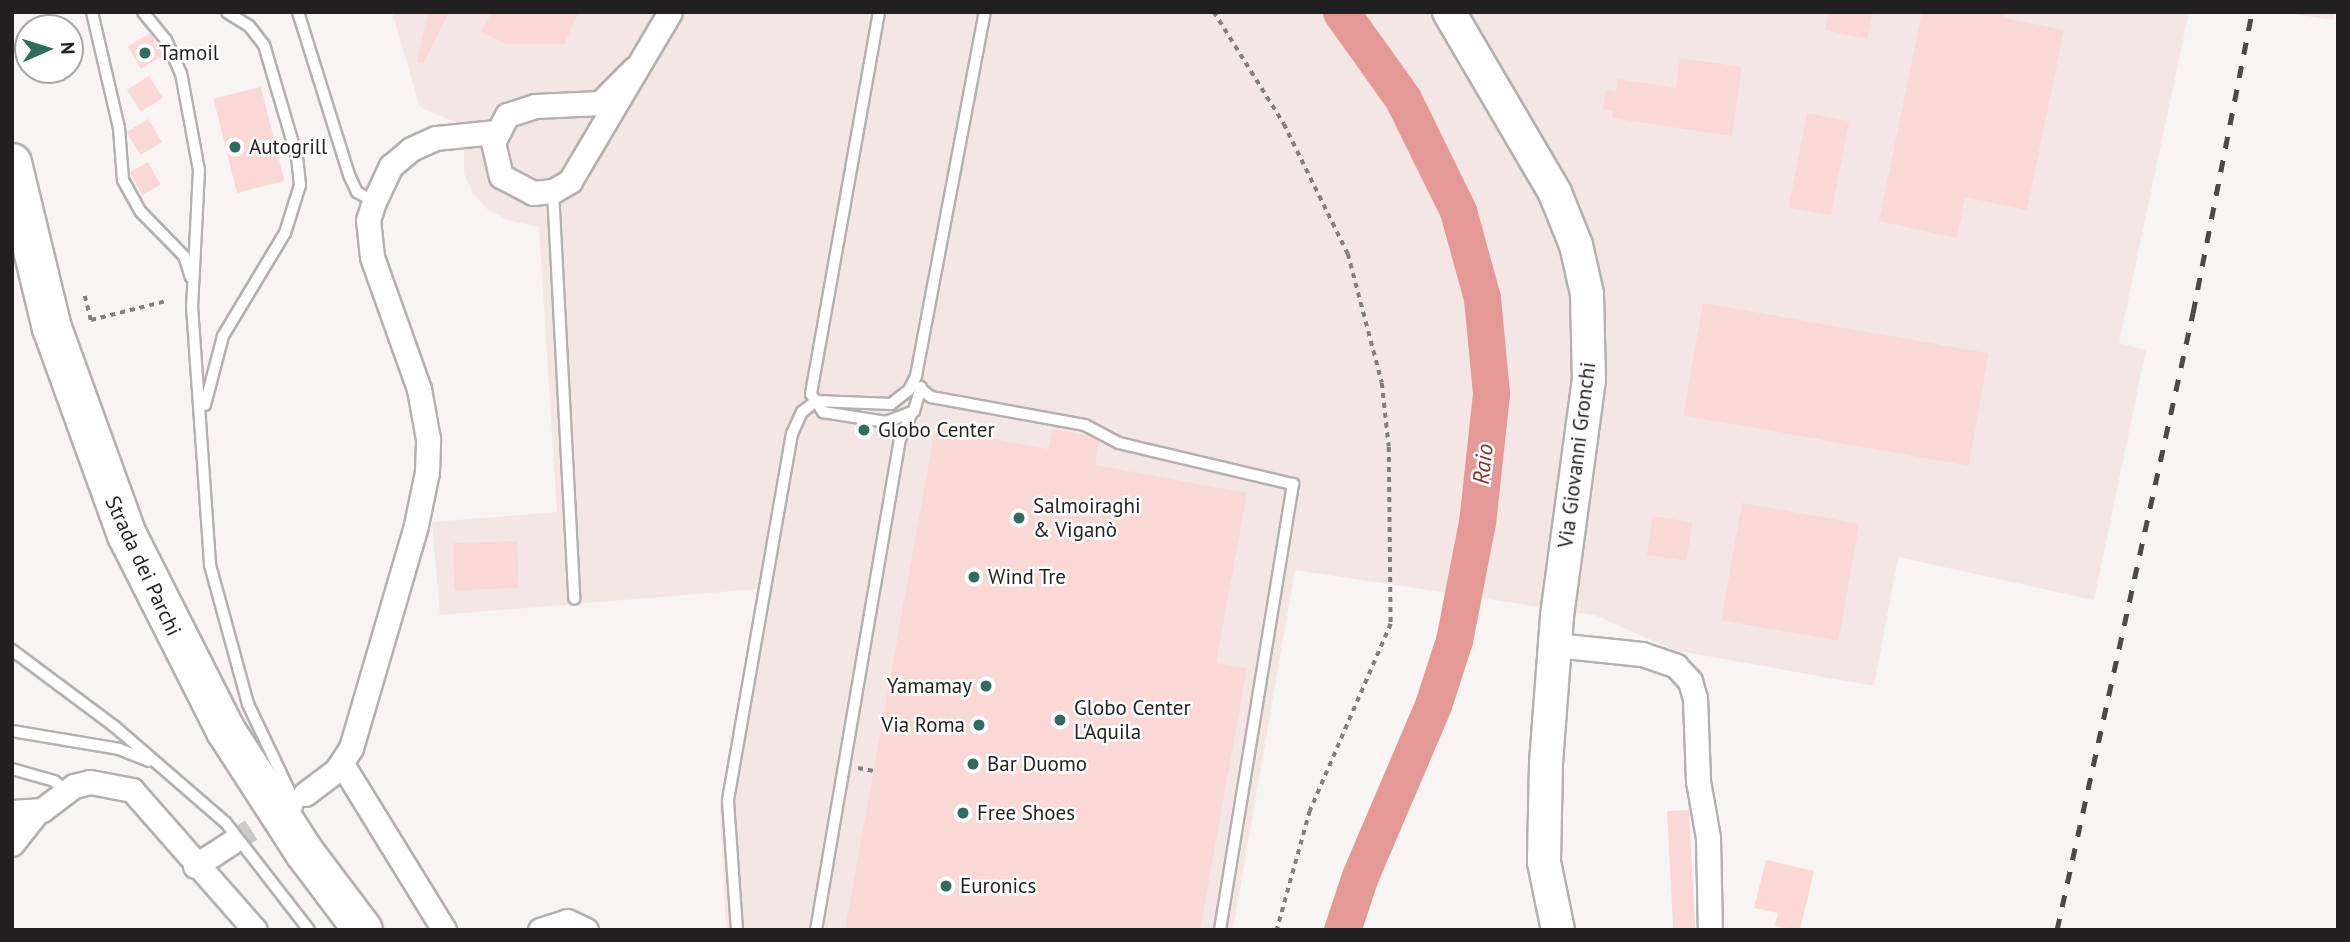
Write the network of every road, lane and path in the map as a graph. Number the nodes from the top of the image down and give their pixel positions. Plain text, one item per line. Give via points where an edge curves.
1 (92, 12) edge
2 (143, 12) edge
3 (227, 12) edge
4 (298, 12) edge
5 (670, 12) edge
6 (879, 12) edge
7 (985, 12) edge
8 (1214, 12) edge
9 (1449, 12) edge
10 (635, 68) junction
11 (495, 132) junction
12 (12, 163) edge
13 (553, 191) junction
14 (373, 202) junction
15 (12, 282) edge
16 (192, 294) junction
17 (85, 296) dead end
18 (166, 301) dead end
19 (924, 349) junction
20 (811, 384) junction
21 (921, 389) junction
22 (813, 402) junction
23 (914, 411) junction
24 (802, 412) junction
25 (201, 428) junction
26 (574, 598) dead end
27 (1555, 645) junction
28 (12, 650) edge
29 (12, 731) edge
30 (342, 764) junction
31 (12, 769) edge
32 (165, 770) junction
33 (67, 791) junction
34 (305, 794) tunnel mouth
35 (12, 811) edge
36 (38, 811) junction
37 (306, 822) dead end
38 (232, 842) tunnel mouth
39 (12, 844) edge
40 (195, 866) junction
41 (815, 928) edge
42 (255, 930) edge
43 (309, 930) edge
44 (328, 930) edge
45 (363, 930) edge
46 (444, 930) edge
47 (540, 930) edge
48 (586, 930) edge
49 (737, 930) edge
50 (1220, 930) edge
51 (1277, 930) edge
52 (1558, 930) edge
53 (1710, 930) edge

1 - 16 lane via 119,128 123,180 141,212 184,256
2 - 16 lane via 176,59 194,128 200,189
3 - 25 lane via 249,26 264,45 297,157 300,186 285,233 223,336
4 - 14 lane via 349,175 357,192
5 - 10 street
6 - 20 lane
7 - 19 lane
8 - 51 path via 1284,124 1348,254 1382,383 1389,447 1391,624 1310,811
9 - 27 main road, Via Giovanni Gronchi via 1555,193 1576,245 1587,294 1589,379
10 - 11 street via 600,103 524,107 507,115
10 - 13 street via 577,172
11 - 13 street via 493,152 501,176 523,191
11 - 14 street via 436,138 411,149 391,166
12 - 45 highway, Strada dei Parchi via 52,328 127,535 226,731 304,853
13 - 26 lane
14 - 30 street via 368,220 372,257 419,389 428,439 427,472 365,705
15 - 44 highway, Strada dei Parchi via 56,426 141,629 210,756
16 - 25 lane
17 - 18 path via 90,320
19 - 21 lane
19 - 22 lane via 909,390 891,404 828,398
20 - 22 lane
20 - 24 lane
21 - 23 lane
21 - 50 lane via 931,397 1078,423 1119,443 1293,484
22 - 23 lane via 823,412 871,421 896,420
22 - 24 lane
23 - 41 lane via 900,439
24 - 49 lane via 792,434 728,800
25 - 37 lane via 206,541 228,642 256,724
27 - 52 main road, Via Giovanni Gronchi via 1543,848
27 - 53 street via 1642,654 1676,666 1690,681 1708,838
28 - 32 lane
29 - 32 lane via 119,748
30 - 34 street
30 - 46 street
31 - 33 lane via 54,782
32 - 43 lane via 226,823
33 - 36 street
33 - 40 street via 90,782 132,790
35 - 36 street
36 - 39 street
38 - 40 street
40 - 42 street
47 - 48 street via 567,921

